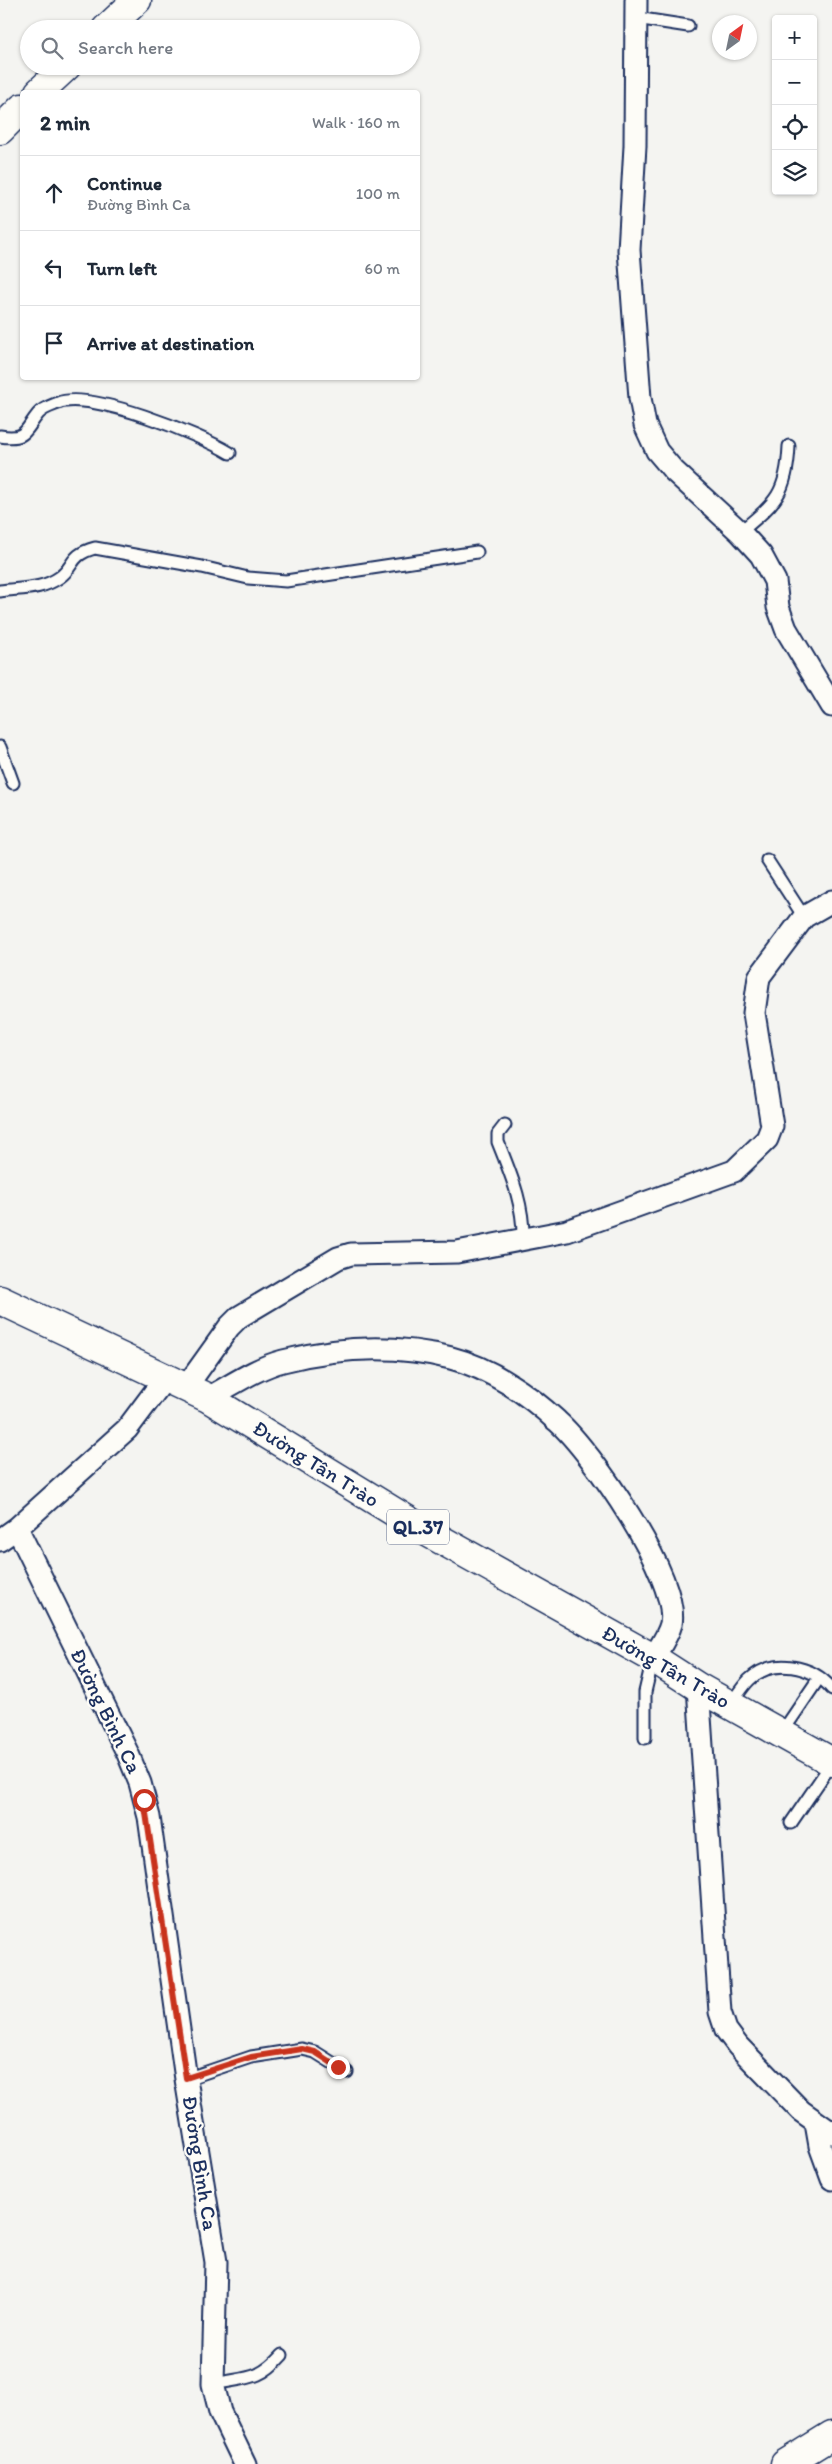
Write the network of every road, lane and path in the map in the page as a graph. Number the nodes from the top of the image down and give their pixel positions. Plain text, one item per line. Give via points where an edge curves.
1 (137, 0) edge
2 (636, 9) edge
3 (116, 20) edge
4 (688, 26) dead end
5 (57, 75) edge
6 (41, 90) edge
7 (20, 110) edge
8 (0, 130) edge
9 (0, 436) edge
10 (789, 446) dead end
11 (230, 452) dead end
12 (740, 532) junction
13 (477, 552) dead end
14 (0, 591) edge
15 (832, 706) edge
16 (0, 747) edge
17 (13, 783) dead end
18 (767, 860) dead end
19 (832, 901) edge
20 (804, 917) junction
21 (506, 1125) dead end
22 (523, 1240) junction
23 (0, 1300) edge
24 (187, 1388) junction
25 (8, 1534) edge
26 (653, 1658) junction
27 (819, 1678) junction
28 (698, 1687) junction
29 (832, 1690) edge
30 (730, 1704) junction
31 (782, 1734) junction
32 (645, 1738) dead end
33 (832, 1762) edge
34 (791, 1823) dead end
35 (347, 2072) dead end
36 (186, 2078) junction
37 (824, 2128) edge
38 (832, 2179) edge
39 (282, 2355) dead end
40 (213, 2384) junction
41 (832, 2434) edge
42 (245, 2464) edge
43 (784, 2464) edge

1 - 3 main road
2 - 4 lane
2 - 12 street via 636,146 628,250 645,425 657,451 674,471
5 - 6 main road
7 - 8 main road
9 - 11 lane via 20,436 27,432 42,410 78,399 183,429
10 - 12 lane via 786,478 772,506
12 - 15 street via 761,555 775,581 778,607 786,629
13 - 14 lane via 286,581 248,578 95,548 84,551 62,576 48,584
16 - 17 lane
18 - 20 lane
19 - 20 street
20 - 22 street via 759,978 755,998 754,1012 772,1126 767,1139 734,1171 567,1231
21 - 22 lane via 498,1134 498,1142 517,1189 524,1219
22 - 24 street via 457,1252 351,1254 338,1258 228,1327
23 - 24 main road, Đường Tân Trào / QL.37
24 - 25 street via 127,1429
24 - 26 main road, Đường Tân Trào / QL.37 via 426,1532
24 - 26 street via 256,1372 282,1361 357,1348 384,1348 451,1358 512,1386 558,1421 580,1445 633,1524 660,1572 668,1594 671,1624
25 - 36 street, Đường Bình Ca via 128,1754 140,1783 149,1818
26 - 28 main road, Đường Tân Trào / QL.37
26 - 32 lane via 646,1692
27 - 29 lane
27 - 30 lane via 783,1664 749,1679
27 - 31 lane
28 - 30 main road, Đường Tân Trào / QL.37
28 - 37 street via 720,2012 726,2030 738,2046 801,2112
30 - 31 main road, Đường Tân Trào / QL.37
31 - 33 main road, Đường Tân Trào / QL.37
33 - 34 lane
35 - 36 lane via 315,2052 302,2049 251,2057
36 - 40 street, Đường Bình Ca via 216,2262
37 - 38 street via 820,2146
39 - 40 lane via 267,2371 255,2377
40 - 42 street, Đường Bình Ca via 220,2412
41 - 43 main road

